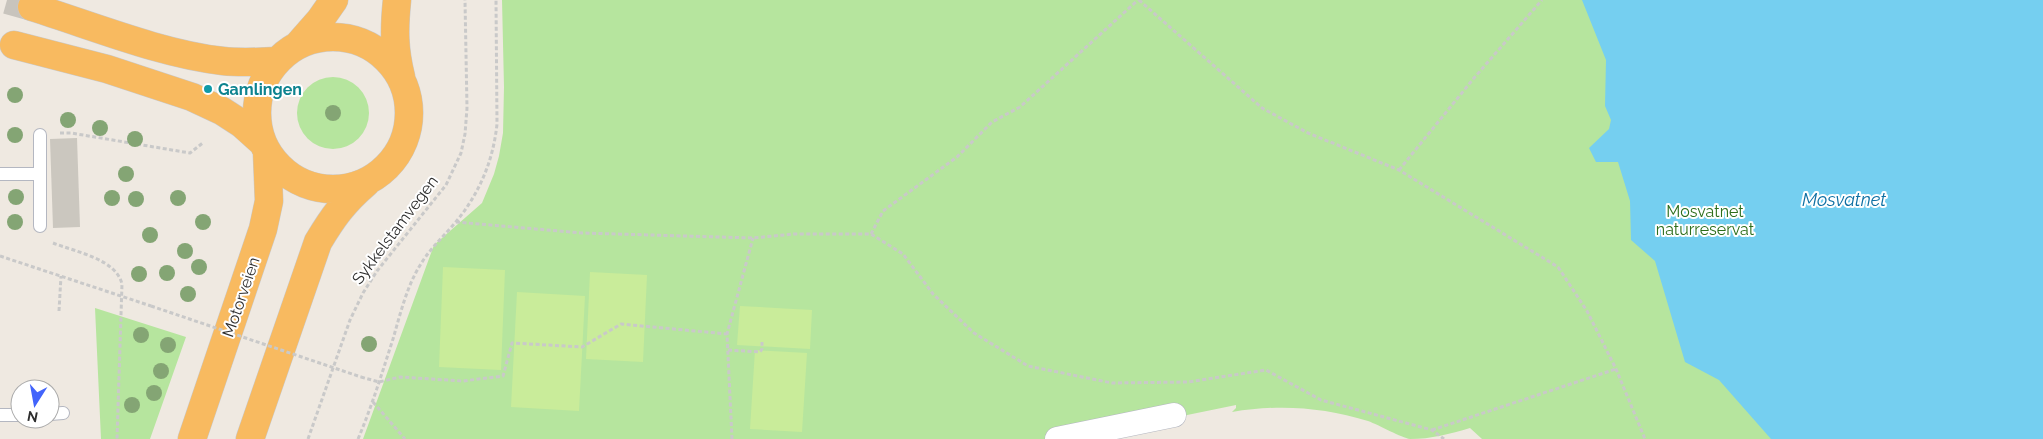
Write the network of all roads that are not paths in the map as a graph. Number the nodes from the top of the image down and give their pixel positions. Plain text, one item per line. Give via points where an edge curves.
1 (334, 0) edge
2 (397, 0) edge
3 (32, 7) tunnel mouth
4 (14, 45) dead end
5 (287, 53) junction
6 (401, 77) junction
7 (40, 134) road end
8 (264, 147) junction
9 (0, 174) edge
10 (39, 174) junction
11 (366, 183) junction
12 (40, 226) road end
13 (1174, 415) dead end
14 (192, 439) edge
15 (250, 439) edge
16 (1057, 439) edge

1 - 5 highway via 320,20
2 - 6 highway via 395,53
3 - 5 highway via 198,56 240,62
4 - 8 highway via 107,69 192,97 242,124
5 - 6 highway via 316,39 356,40 374,48
5 - 8 highway via 267,75 260,91 257,125
6 - 11 highway via 410,106 406,138 391,164
7 - 10 lane
8 - 11 highway via 278,167 310,187 348,189
8 - 14 highway, Motorveien via 269,201 263,229
9 - 10 lane
10 - 12 lane
11 - 15 highway via 345,201 318,242
13 - 16 street

